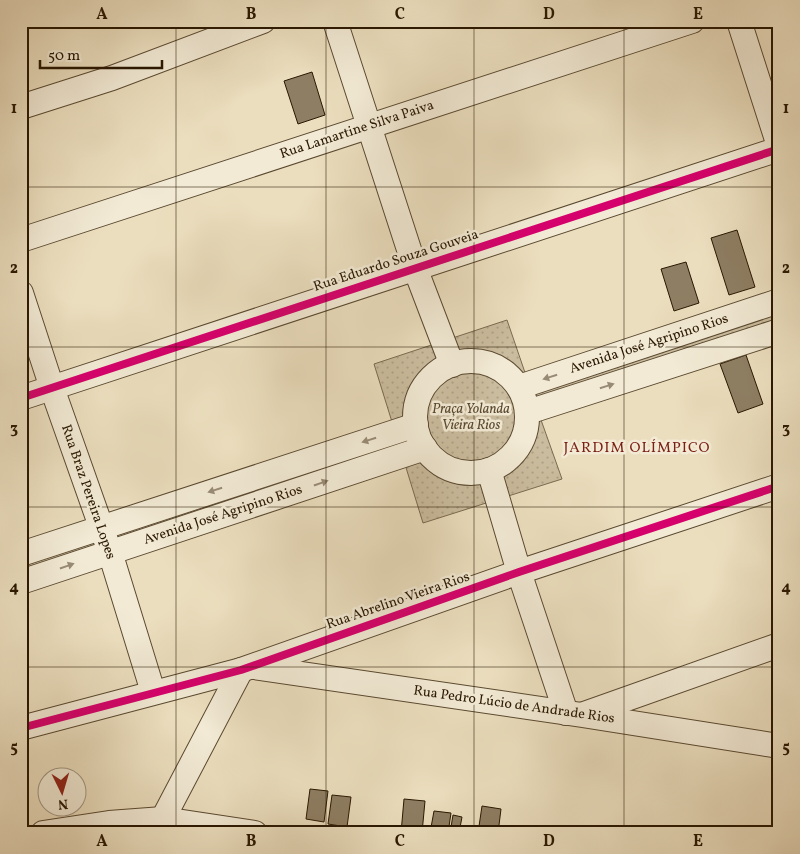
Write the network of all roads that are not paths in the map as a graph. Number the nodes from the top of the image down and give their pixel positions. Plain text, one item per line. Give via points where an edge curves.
1 (263, 21) edge
2 (335, 21) edge
3 (692, 21) edge
4 (738, 21) edge
5 (21, 107) edge
6 (370, 125) junction
7 (779, 147) edge
8 (21, 240) edge
9 (415, 268) junction
10 (21, 293) edge
11 (779, 301) edge
12 (779, 331) edge
13 (452, 365) junction
14 (519, 387) junction
15 (52, 388) junction
16 (21, 398) edge
17 (528, 412) junction
18 (416, 425) junction
19 (425, 448) junction
20 (489, 470) junction
21 (779, 486) edge
22 (102, 527) junction
23 (110, 552) junction
24 (21, 554) edge
25 (519, 572) junction
26 (21, 582) edge
27 (779, 645) edge
28 (245, 668) junction
29 (153, 692) junction
30 (574, 714) junction
31 (21, 728) edge
32 (779, 746) edge
33 (159, 826) edge
34 (43, 833) edge
35 (255, 833) edge

1 - 5 street via 112,78
2 - 6 street
3 - 6 street, Rua Lamartine Silva Paiva
4 - 7 street
6 - 8 street, Rua Lamartine Silva Paiva
6 - 9 street
7 - 9 street, Rua Eduardo Souza Gouveia
9 - 13 street
9 - 15 street, Rua Eduardo Souza Gouveia
10 - 15 street, Rua Braz Pereira Lopes
11 -> 14 street, Avenida José Agripino Rios
17 -> 12 street, Avenida José Agripino Rios
13 - 14 street via 471,361 490,364 506,373
13 - 18 street via 435,374 423,389 416,406
14 - 17 street
15 - 16 street, Rua Eduardo Souza Gouveia
15 - 22 street, Rua Braz Pereira Lopes
17 - 20 street via 526,431 518,448 506,462
18 - 19 street
18 -> 22 street, Avenida José Agripino Rios
19 - 20 street via 450,470 470,473
23 -> 19 street, Avenida José Agripino Rios
20 - 25 street
21 - 25 street, Rua Abrelino Vieira Rios
22 - 23 street, Rua Braz Pereira Lopes
22 - 24 street, Avenida José Agripino Rios
26 -> 23 street, Avenida José Agripino Rios
23 - 29 street, Rua Braz Pereira Lopes
25 - 28 street, Rua Abrelino Vieira Rios
25 - 30 street
27 - 30 street
28 - 29 street, Rua Abrelino Vieira Rios
28 - 30 street, Rua Pedro Lúcio de Andrade Rios
28 - 33 street
29 - 31 street, Rua Abrelino Vieira Rios
30 - 32 street, Rua Pedro Lúcio de Andrade Rios
33 - 34 street via 110,823
33 - 35 street

